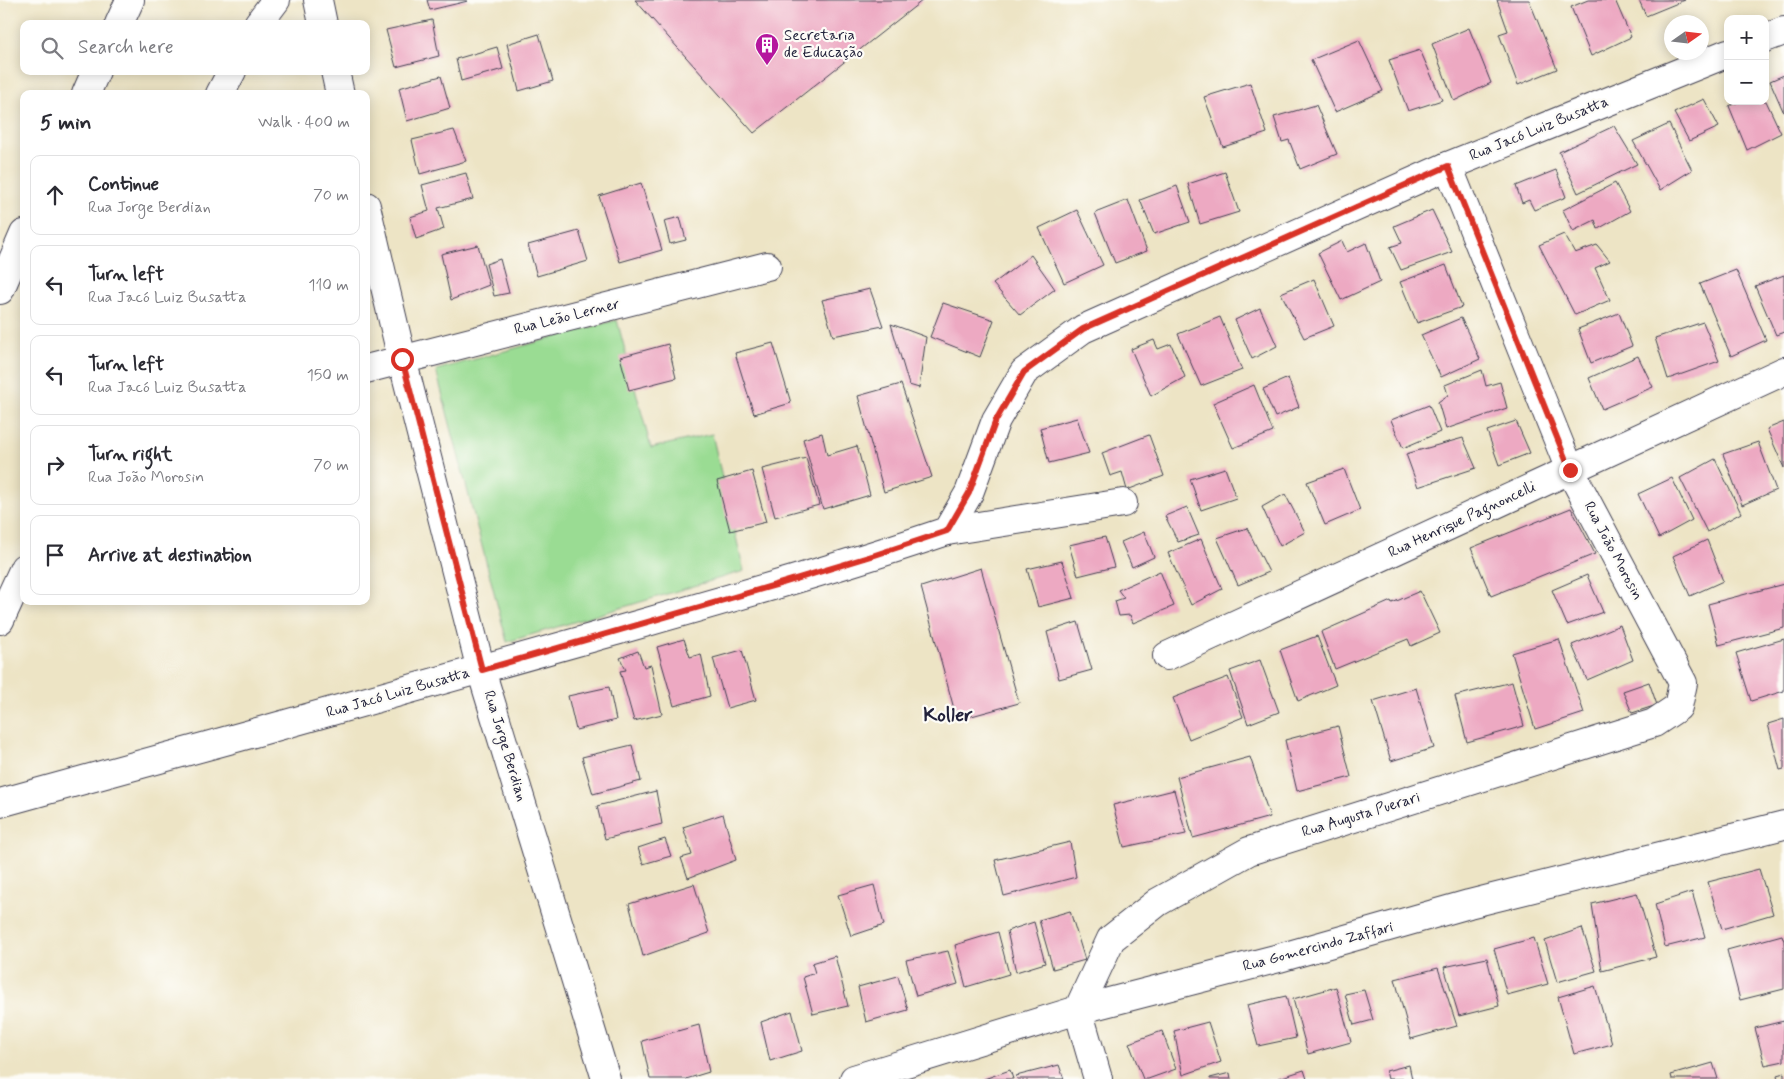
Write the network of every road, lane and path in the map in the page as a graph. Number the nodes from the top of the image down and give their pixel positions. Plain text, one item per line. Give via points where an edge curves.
1 (130, 0) edge
2 (276, 0) edge
3 (318, 0) edge
4 (120, 20) edge
5 (261, 20) edge
6 (323, 20) edge
7 (1784, 31) edge
8 (1769, 37) edge
9 (1724, 55) edge
10 (94, 75) edge
11 (230, 75) edge
12 (336, 75) edge
13 (88, 90) edge
14 (222, 90) edge
15 (339, 90) edge
16 (1448, 166) junction
17 (370, 223) edge
18 (20, 243) edge
19 (767, 266) dead end
20 (0, 290) edge
21 (402, 359) junction
22 (370, 368) edge
23 (1784, 371) edge
24 (1570, 470) junction
25 (1123, 502) dead end
26 (947, 531) junction
27 (20, 577) edge
28 (0, 620) edge
29 (1167, 656) dead end
30 (482, 670) junction
31 (1683, 683) joint
32 (0, 804) edge
33 (1784, 825) edge
34 (1078, 1010) junction
35 (606, 1079) edge
36 (854, 1079) edge
37 (1098, 1079) edge

1 - 4 street
2 - 5 street
3 - 6 street
7 - 8 street
9 - 16 street, Rua Jacó Luiz Busatta
10 - 13 street
11 - 14 street
12 - 15 street
16 - 24 street, Rua João Morosin
16 - 26 street, Rua Jacó Luiz Busatta via 1083,329 1031,366 1024,372 996,420 969,493
17 - 21 street, Rua Jorge Berdian
18 - 20 street
19 - 21 street, Rua Leão Lerner
21 - 22 street, Rua Leão Lerner
21 - 30 street, Rua Jorge Berdian
23 - 24 street, Rua Henrique Pagnoncelli
24 - 29 street, Rua Henrique Pagnoncelli
24 - 31 street, Rua João Morosin
25 - 26 street
26 - 30 street, Rua Jacó Luiz Busatta via 779,584
27 - 28 street
30 - 32 street, Rua Jacó Luiz Busatta
30 - 35 street, Rua Jorge Berdian
31 - 34 street, Rua Augusta Puerari via 1678,707 1654,723 1249,851 1158,902 1111,939
33 - 34 street, Rua Gomercindo Zaffari via 1469,904
34 - 36 street, Rua Gomercindo Zaffari
34 - 37 street

